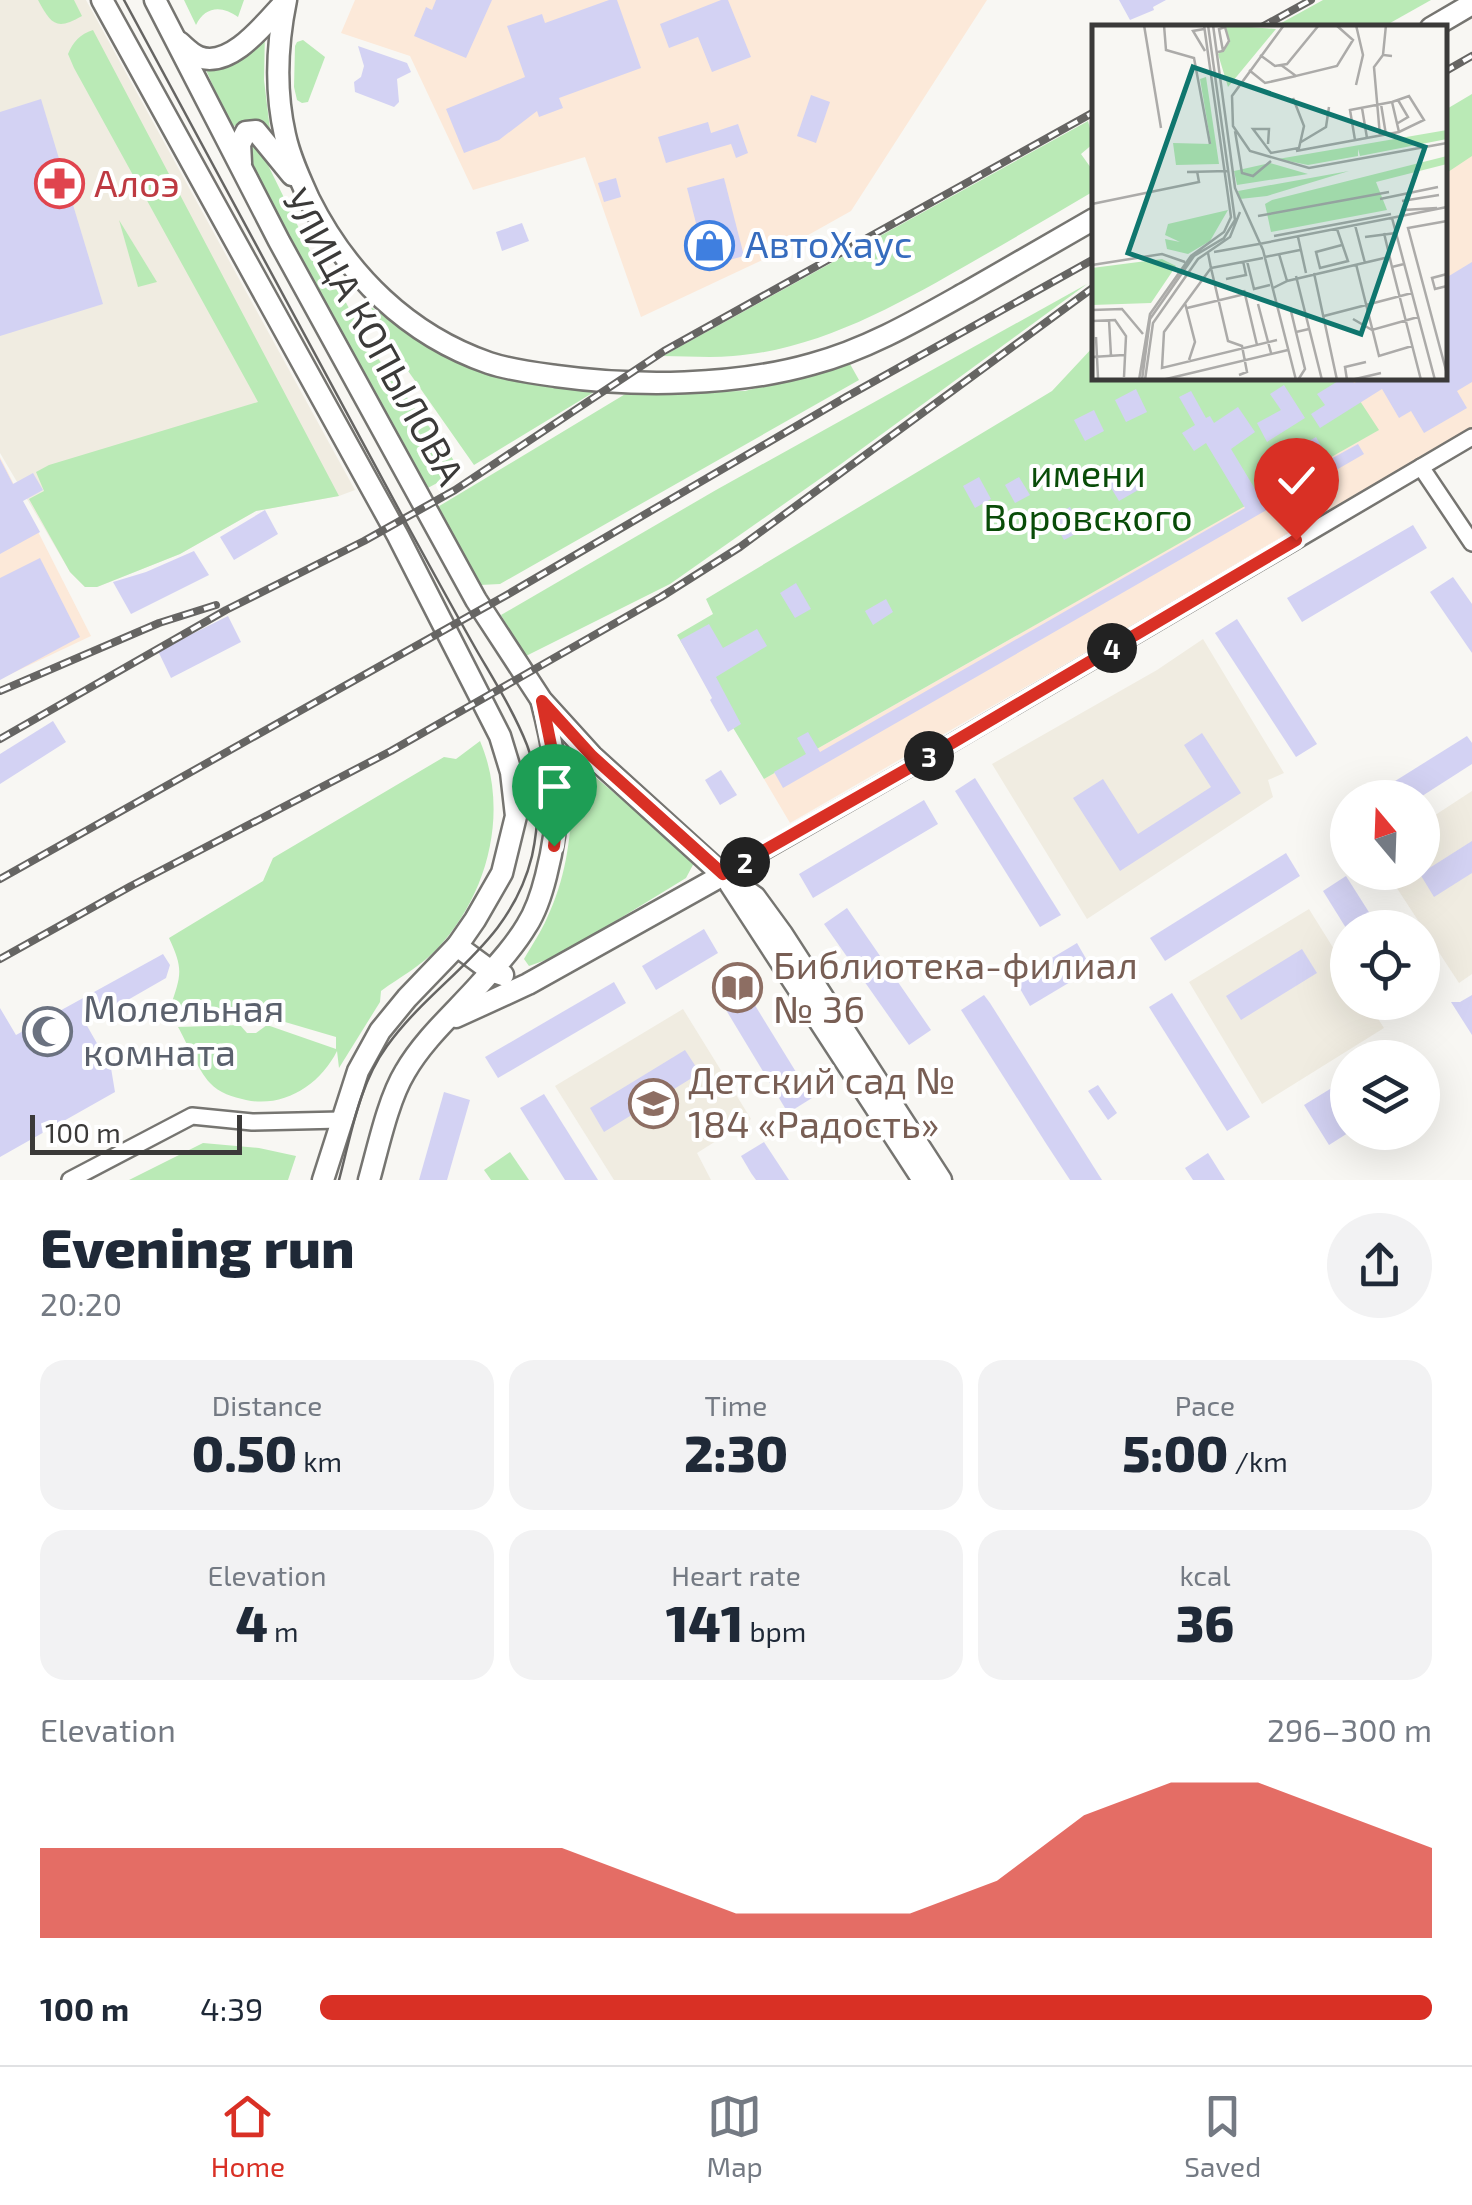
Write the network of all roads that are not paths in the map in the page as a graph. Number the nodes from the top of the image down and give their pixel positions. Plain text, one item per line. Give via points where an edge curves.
1 (102, 0) edge
2 (155, 0) edge
3 (286, 1) edge
4 (1472, 4) edge
5 (1436, 25) edge
6 (172, 36) junction
7 (242, 170) junction
8 (306, 192) junction
9 (1092, 220) edge
10 (1472, 438) edge
11 (1421, 467) junction
12 (1472, 543) edge
13 (542, 701) junction
14 (723, 874) junction
15 (457, 946) junction
16 (491, 971) junction
17 (528, 984) junction
18 (448, 1020) junction
19 (341, 1120) junction
20 (70, 1180) edge
21 (323, 1180) edge
22 (368, 1180) edge
23 (922, 1180) edge
24 (940, 1180) edge

1 - 15 main road, УЛИЦА КОПЫЛОВА via 366,476 500,736 516,816 502,873
2 - 6 main road, УЛИЦА КОПЫЛОВА
3 - 6 main road via 244,45 218,58 195,56
3 - 8 main road via 278,46 282,116
4 - 5 main road
6 - 7 main road, УЛИЦА КОПЫЛОВА
7 - 8 main road via 241,138 256,131
7 - 13 main road, УЛИЦА КОПЫЛОВА via 476,600
8 - 9 main road via 342,256 406,320 490,364 619,382 707,381 813,364 898,330
10 - 11 street
11 - 12 street
11 - 14 street
13 - 14 main road via 592,756
13 - 16 main road via 558,787 554,846 529,922
14 - 17 main road
14 - 23 main road
14 - 24 main road via 755,897 782,934
15 - 16 main road
15 - 19 main road, УЛИЦА КОПЫЛОВА via 380,1031
16 - 17 main road
16 - 18 main road
17 - 18 main road
18 - 22 main road via 402,1076
19 - 20 street via 192,1116
19 - 21 main road, УЛИЦА КОПЫЛОВА

